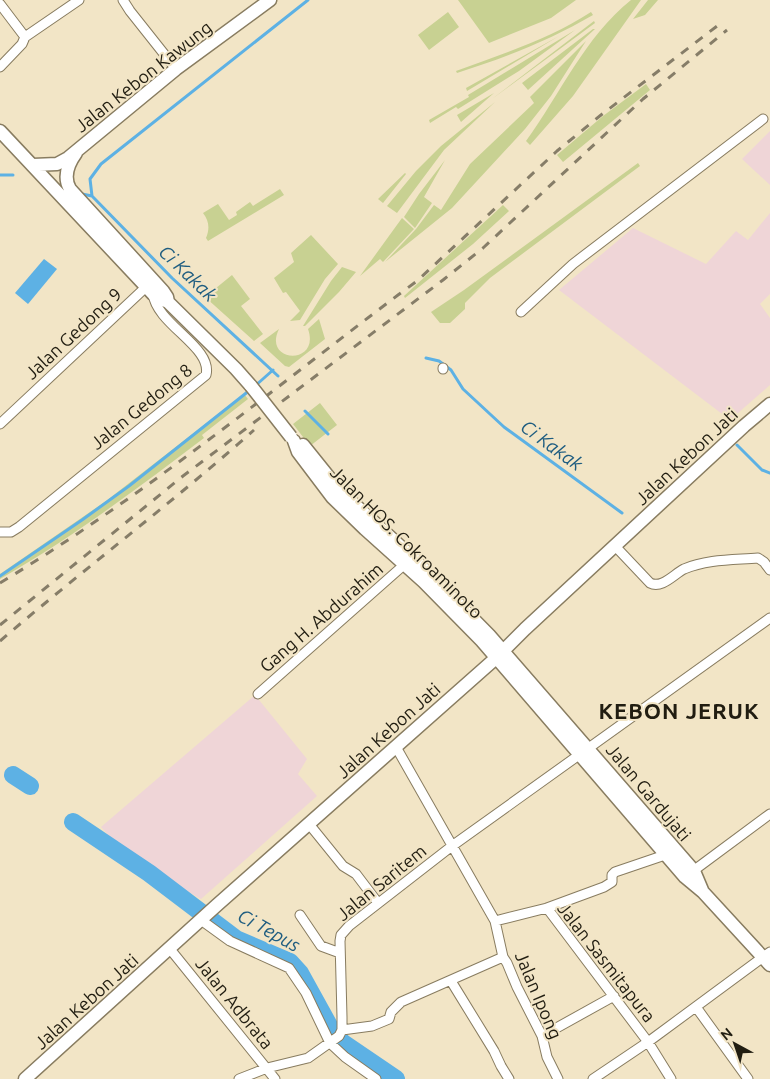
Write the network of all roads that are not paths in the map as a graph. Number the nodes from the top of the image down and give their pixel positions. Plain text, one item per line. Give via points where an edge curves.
1 (79, 0) edge
2 (123, 0) edge
3 (270, 0) edge
4 (0, 4) edge
5 (25, 37) junction
6 (0, 67) edge
7 (176, 69) junction
8 (763, 119) dead end
9 (0, 131) edge
10 (79, 149) junction
11 (32, 165) junction
12 (150, 290) junction
13 (168, 302) junction
14 (521, 312) dead end
15 (770, 404) edge
16 (2, 418) edge
17 (0, 532) edge
18 (380, 535) junction
19 (615, 546) junction
20 (405, 564) junction
21 (770, 570) edge
22 (770, 618) edge
23 (525, 629) junction
24 (486, 638) junction
25 (500, 654) junction
26 (476, 676) junction
27 (258, 694) dead end
28 (396, 746) junction
29 (584, 751) junction
30 (770, 814) edge
31 (309, 824) junction
32 (452, 846) junction
33 (665, 855) junction
34 (689, 874) junction
35 (378, 903) junction
36 (547, 908) junction
37 (300, 915) dead end
38 (202, 919) junction
39 (495, 921) junction
40 (170, 949) junction
41 (340, 953) junction
42 (503, 957) junction
43 (768, 958) edge
44 (451, 981) junction
45 (614, 996) junction
46 (696, 1007) junction
47 (542, 1036) junction
48 (336, 1038) junction
49 (648, 1042) junction
50 (267, 1068) junction
51 (26, 1079) edge
52 (239, 1079) edge
53 (275, 1079) edge
54 (376, 1079) edge
55 (509, 1079) edge
56 (558, 1079) edge
57 (593, 1079) edge
58 (671, 1079) edge
59 (748, 1079) edge

1 - 5 street
2 - 7 street
3 - 7 main road, Jalan Kebon Kawung
4 - 5 street
5 - 6 street
7 - 10 main road, Jalan Kebon Kawung
8 - 14 street via 573,264
9 - 11 main road, Jalan HOS. Cokroaminoto
10 - 11 main road, Jalan Kebon Kawung via 57,164
10 - 13 main road, Jalan HOS. Cokroaminoto via 70,161 67,184 163,291
11 - 12 main road, Jalan HOS. Cokroaminoto
12 - 13 main road, Jalan HOS. Cokroaminoto
12 - 16 street, Jalan Gedong 9
12 - 17 street, Jalan Gedong 8 via 157,308 203,357 208,369 206,375 19,527 11,532
13 - 18 main road, Jalan HOS. Cokroaminoto, bridge via 236,369 293,439 305,448
15 - 19 main road, Jalan Kebon Jati
18 - 20 main road, Jalan HOS. Cokroaminoto
18 - 24 main road, Jalan HOS. Cokroaminoto via 431,575
19 - 21 street via 650,583 659,586 695,564 758,558
19 - 23 main road, Jalan Kebon Jati
20 - 24 main road, Jalan HOS. Cokroaminoto
20 - 27 street, Gang H. Abdurahim
22 - 29 street, Jalan Saritem
23 - 24 main road, Jalan HOS. Cokroaminoto via 503,639
23 - 25 main road, Jalan Kebon Jati
24 - 25 main road, Jalan HOS. Cokroaminoto
24 - 26 main road, Jalan HOS. Cokroaminoto via 481,667
25 - 26 main road, Jalan Kebon Jati
25 - 29 main road, Jalan Gardujati
26 - 28 main road, Jalan Kebon Jati
28 - 31 main road, Jalan Kebon Jati
28 - 32 street, Jalan Ipong
29 - 32 street, Jalan Saritem
29 - 33 main road, Jalan Gardujati
29 - 34 main road, Jalan Gardujati via 643,813
30 - 34 street
31 - 35 street via 343,866 356,874
31 - 38 main road, Jalan Kebon Jati
32 - 35 street, Jalan Saritem
32 - 39 street, Jalan Ipong
33 - 34 main road, Jalan Gardujati
33 - 36 street via 615,872 612,882 604,887
34 - 43 main road, Jalan Gardujati
35 - 41 street, Jalan Saritem via 342,935
36 - 39 street, Jalan Sasmitapura
36 - 45 street, Jalan Sasmitapura
37 - 41 street via 323,949
38 - 40 main road, Jalan Kebon Jati
38 - 48 street via 230,941 289,968
39 - 42 street, Jalan Ipong
40 - 50 street, Jalan Adbrata
40 - 51 main road, Jalan Kebon Jati
41 - 48 street, Jalan Saritem via 342,979
42 - 44 street
42 - 47 street, Jalan Ipong
43 - 46 street
44 - 48 street via 401,1002 389,1019
44 - 55 street
45 - 47 street
45 - 49 street, Jalan Sasmitapura
46 - 49 street
46 - 59 street
47 - 56 street, Jalan Ipong via 547,1058
48 - 50 street via 308,1058
48 - 54 street via 345,1057
49 - 57 street
49 - 58 street, Jalan Sasmitapura
50 - 52 street
50 - 53 street, Jalan Adbrata

